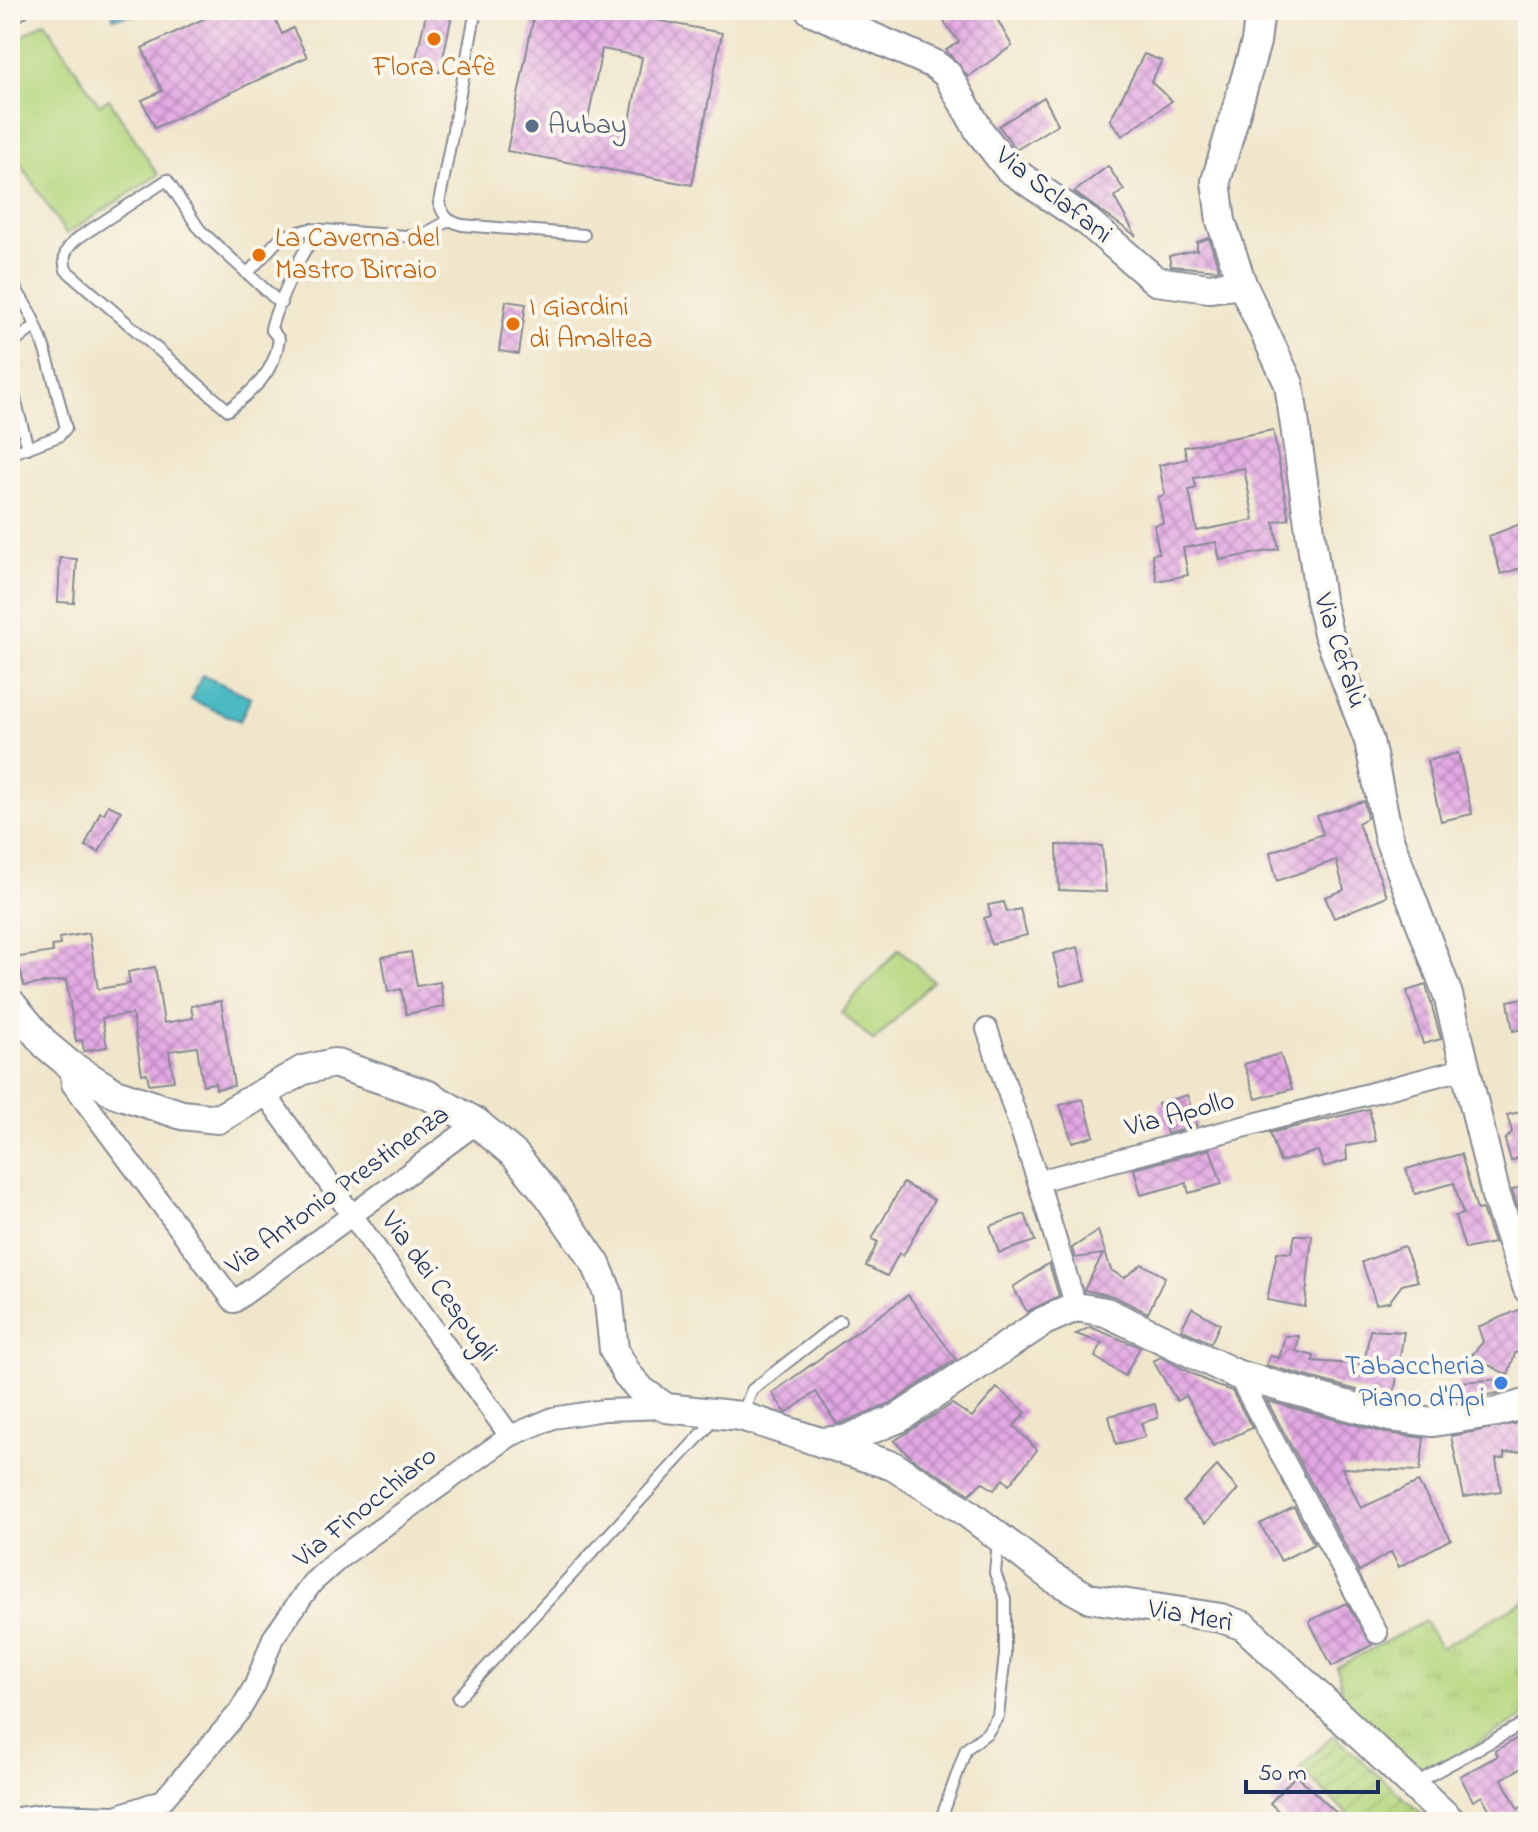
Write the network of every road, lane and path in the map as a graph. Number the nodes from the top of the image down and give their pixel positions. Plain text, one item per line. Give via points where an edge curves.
1 (25, 10) edge
2 (476, 10) edge
3 (810, 10) edge
4 (1260, 10) edge
5 (10, 21) edge
6 (448, 221) junction
7 (331, 231) junction
8 (584, 235) dead end
9 (247, 274) junction
10 (10, 282) edge
11 (1242, 284) junction
12 (281, 304) junction
13 (35, 326) junction
14 (10, 346) edge
15 (10, 380) edge
16 (28, 448) junction
17 (10, 454) edge
18 (10, 1002) edge
19 (987, 1029) dead end
20 (70, 1065) junction
21 (1463, 1069) junction
22 (264, 1092) junction
23 (477, 1123) junction
24 (1038, 1181) junction
25 (353, 1217) junction
26 (1522, 1251) edge
27 (1528, 1289) edge
28 (1076, 1307) junction
29 (840, 1321) dead end
30 (1238, 1375) junction
31 (1528, 1403) edge
32 (666, 1408) junction
33 (712, 1412) junction
34 (741, 1416) junction
35 (899, 1418) junction
36 (510, 1436) junction
37 (818, 1443) junction
38 (893, 1466) junction
39 (998, 1538) junction
40 (1377, 1633) dead end
41 (458, 1698) dead end
42 (1528, 1721) edge
43 (1413, 1785) junction
44 (10, 1819) edge
45 (940, 1822) edge
46 (1452, 1822) edge

1 - 5 lane
2 - 6 lane via 439,203
3 - 11 street, Via Sclafani via 947,74 1008,168 1088,222 1156,281 1209,288
4 - 11 street, Via Cefalù via 1256,42 1216,181 1221,221
6 - 7 lane via 419,237
6 - 8 lane
7 - 9 lane via 310,229 281,237
7 - 12 lane via 307,245
9 - 12 lane
9 - 12 lane via 200,230 167,180 78,238 63,259 66,270 228,410 262,381 277,358 279,339 271,329
10 - 13 lane
11 - 21 street, Via Cefalù via 1289,384 1323,611 1369,741 1393,853 1448,995
13 - 14 lane
13 - 16 lane via 66,428
15 - 16 lane
16 - 17 lane
18 - 20 street
19 - 24 street
20 - 22 street via 115,1093 182,1115 218,1119
20 - 25 street, Via Antonio Prestinenza via 72,1084 234,1302
21 - 24 street, Via Apollo
21 - 26 street, Via Cefalù via 1496,1196
22 - 23 street via 303,1070 334,1063 428,1095
22 - 25 street, Via dei Cespugli
23 - 25 street, Via Antonio Prestinenza
23 - 32 street via 524,1165 596,1264 608,1293 614,1350 642,1391
24 - 28 street
25 - 36 street, Via dei Cespugli
26 - 27 street, Via Cefalù
28 - 30 street via 1106,1312
28 - 35 street via 1044,1321
29 - 34 lane via 752,1390
30 - 31 street via 1418,1420 1470,1417
30 - 40 street
32 - 33 street, Via Merì
32 - 36 street, Via Finocchiaro via 553,1418
33 - 34 street, Via Merì
33 - 41 lane via 707,1428
34 - 37 street, Via Merì
35 - 37 street via 845,1440
35 - 38 street via 884,1434 883,1446
36 - 44 street, Via Finocchiaro via 312,1583 273,1638 239,1712 163,1800 116,1816
37 - 38 street, Via Merì
38 - 39 street, Via Merì
39 - 43 street, Via Merì via 1089,1598 1244,1626
39 - 45 lane via 995,1573 1005,1599 998,1716 966,1749
42 - 43 lane
43 - 46 street, Via Merì

